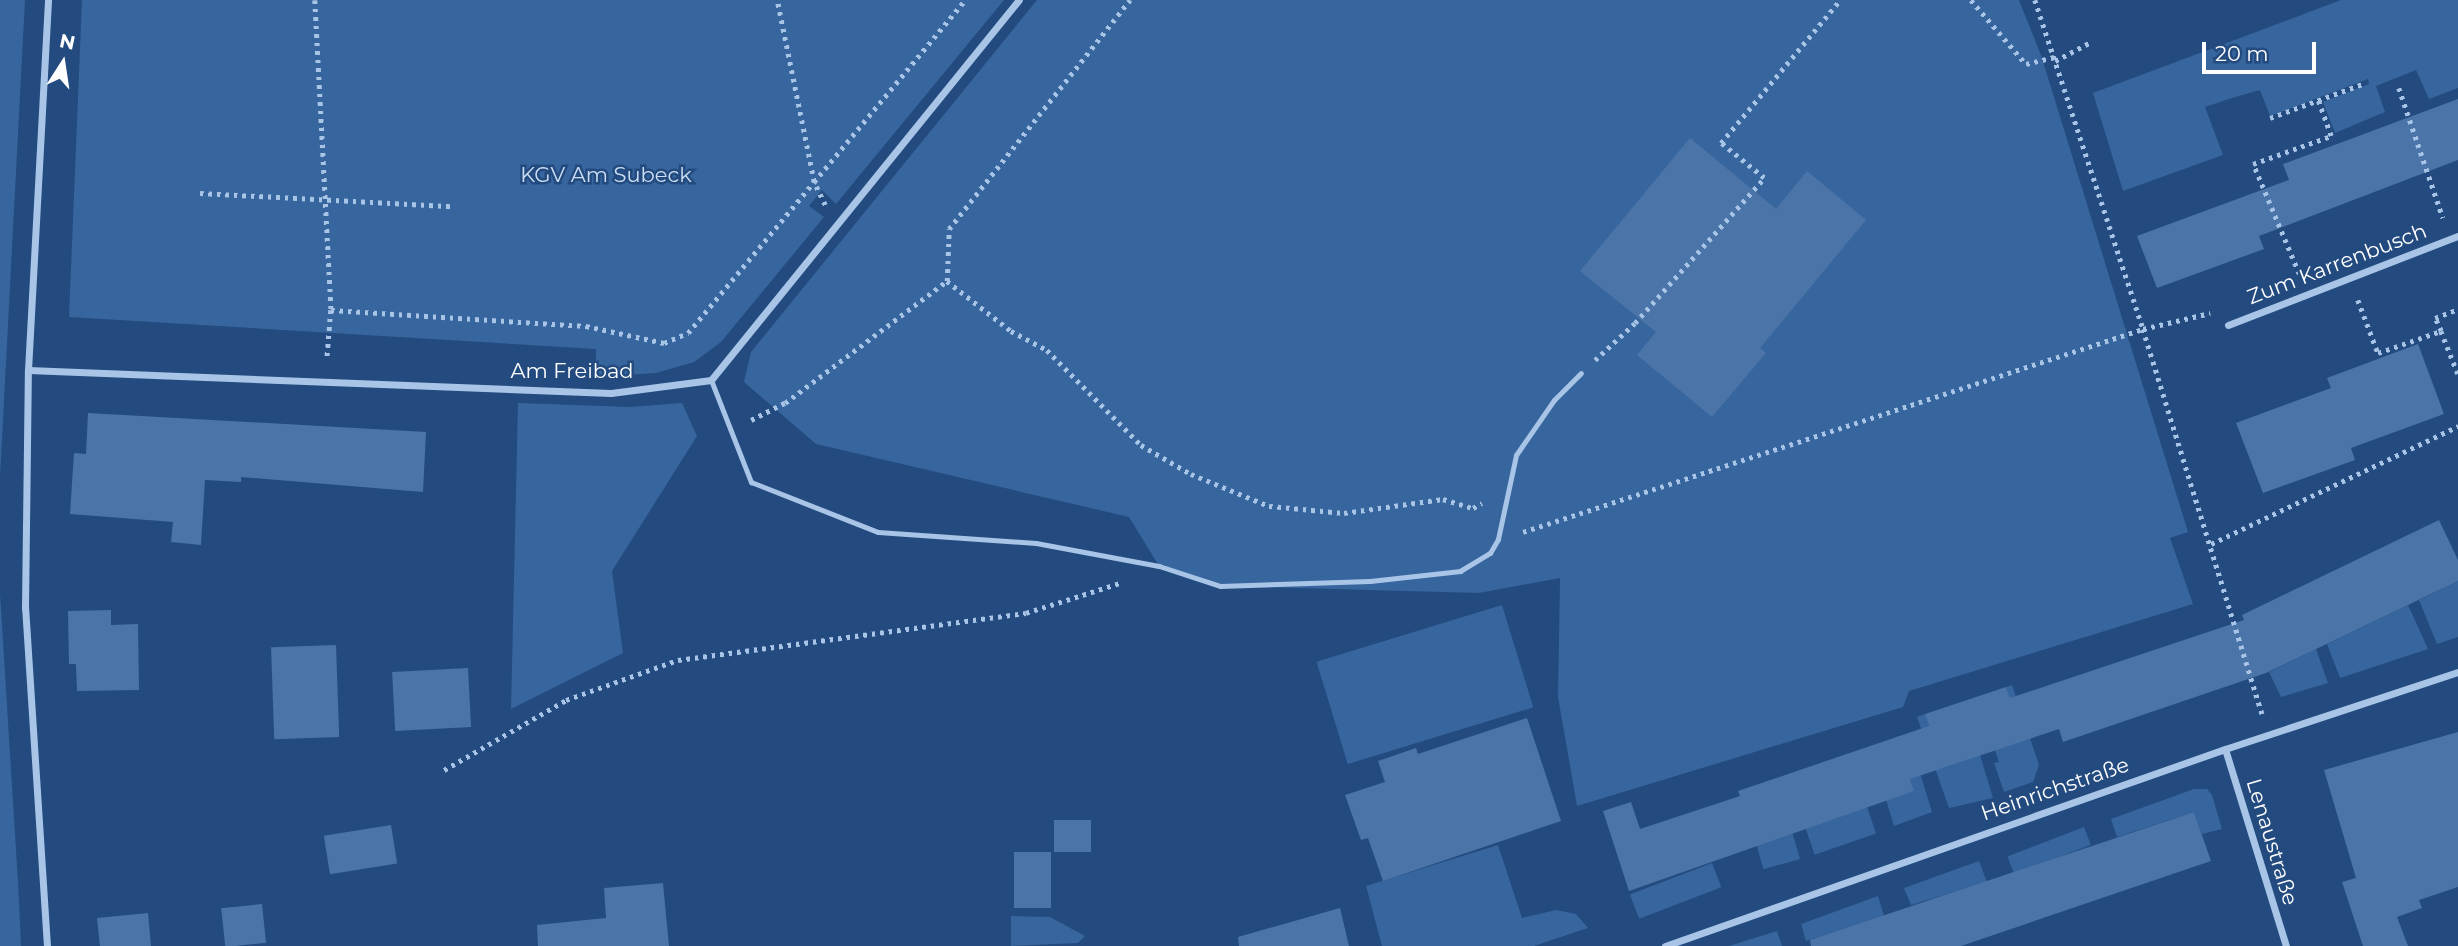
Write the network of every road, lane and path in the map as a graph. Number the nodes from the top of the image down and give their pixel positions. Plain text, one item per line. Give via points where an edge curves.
1 (48, 0) edge
2 (315, 0) edge
3 (777, 0) edge
4 (965, 0) edge
5 (1019, 0) edge
6 (1130, 0) edge
7 (1840, 0) edge
8 (1971, 0) edge
9 (2035, 0) edge
10 (2090, 42) dead end
11 (2055, 59) junction
12 (2365, 83) dead end
13 (2399, 88) dead end
14 (2318, 100) junction
15 (2270, 118) dead end
16 (814, 182) junction
17 (200, 193) dead end
18 (326, 200) junction
19 (452, 206) dead end
20 (2454, 237) edge
21 (2349, 278) junction
22 (947, 281) junction
23 (2307, 294) junction
24 (2458, 309) edge
25 (331, 310) junction
26 (2228, 324) joint
27 (2143, 329) junction
28 (2441, 331) junction
29 (28, 370) junction
30 (1581, 373) joint
31 (2458, 374) edge
32 (711, 380) junction
33 (325, 381) junction
34 (2458, 426) edge
35 (732, 430) junction
36 (1508, 489) junction
37 (1498, 539) junction
38 (2211, 544) junction
39 (1159, 566) junction
40 (2458, 673) edge
41 (2269, 735) junction
42 (2225, 749) junction
43 (444, 770) dead end
44 (47, 946) edge
45 (1665, 946) edge
46 (2286, 946) edge

1 - 29 street
2 - 18 path
3 - 16 path
4 - 16 path
5 - 32 street
6 - 22 path via 949,229
7 - 30 path via 1721,143 1764,178 1635,323
8 - 11 path via 2026,64
9 - 11 path
10 - 11 path
11 - 27 path
12 - 14 path
13 - 20 path
14 - 15 path
14 - 23 path via 2331,136 2253,164
16 - 25 path via 679,339 664,342 586,326
17 - 18 path
18 - 19 path
18 - 25 path
20 - 21 street, Zum Karrenbusch
21 - 23 street, Zum Karrenbusch
21 - 28 path via 2378,353
22 - 35 path via 785,403
22 - 36 path via 1011,331 1047,350 1141,445 1191,474 1269,506 1344,513 1443,499 1473,508
23 - 26 street, Zum Karrenbusch
24 - 28 path via 2435,318
25 - 33 path
26 - 27 path via 2206,311
27 - 37 path
27 - 38 path
28 - 31 path
29 - 33 street, Am Freibad
29 - 44 street via 25,608
30 - 36 lane via 1554,400 1516,455
32 - 33 street, Am Freibad via 611,393
32 - 35 lane
34 - 38 path
35 - 39 lane via 751,482 878,532 1036,543
36 - 37 lane
37 - 39 lane via 1490,553 1460,571 1370,581 1220,586
38 - 41 path
39 - 43 path via 1152,573 1026,612 678,660 566,700
40 - 41 street, Heinrichstraße
41 - 42 street, Heinrichstraße
42 - 45 street, Heinrichstraße
42 - 46 street, Lenaustraße

